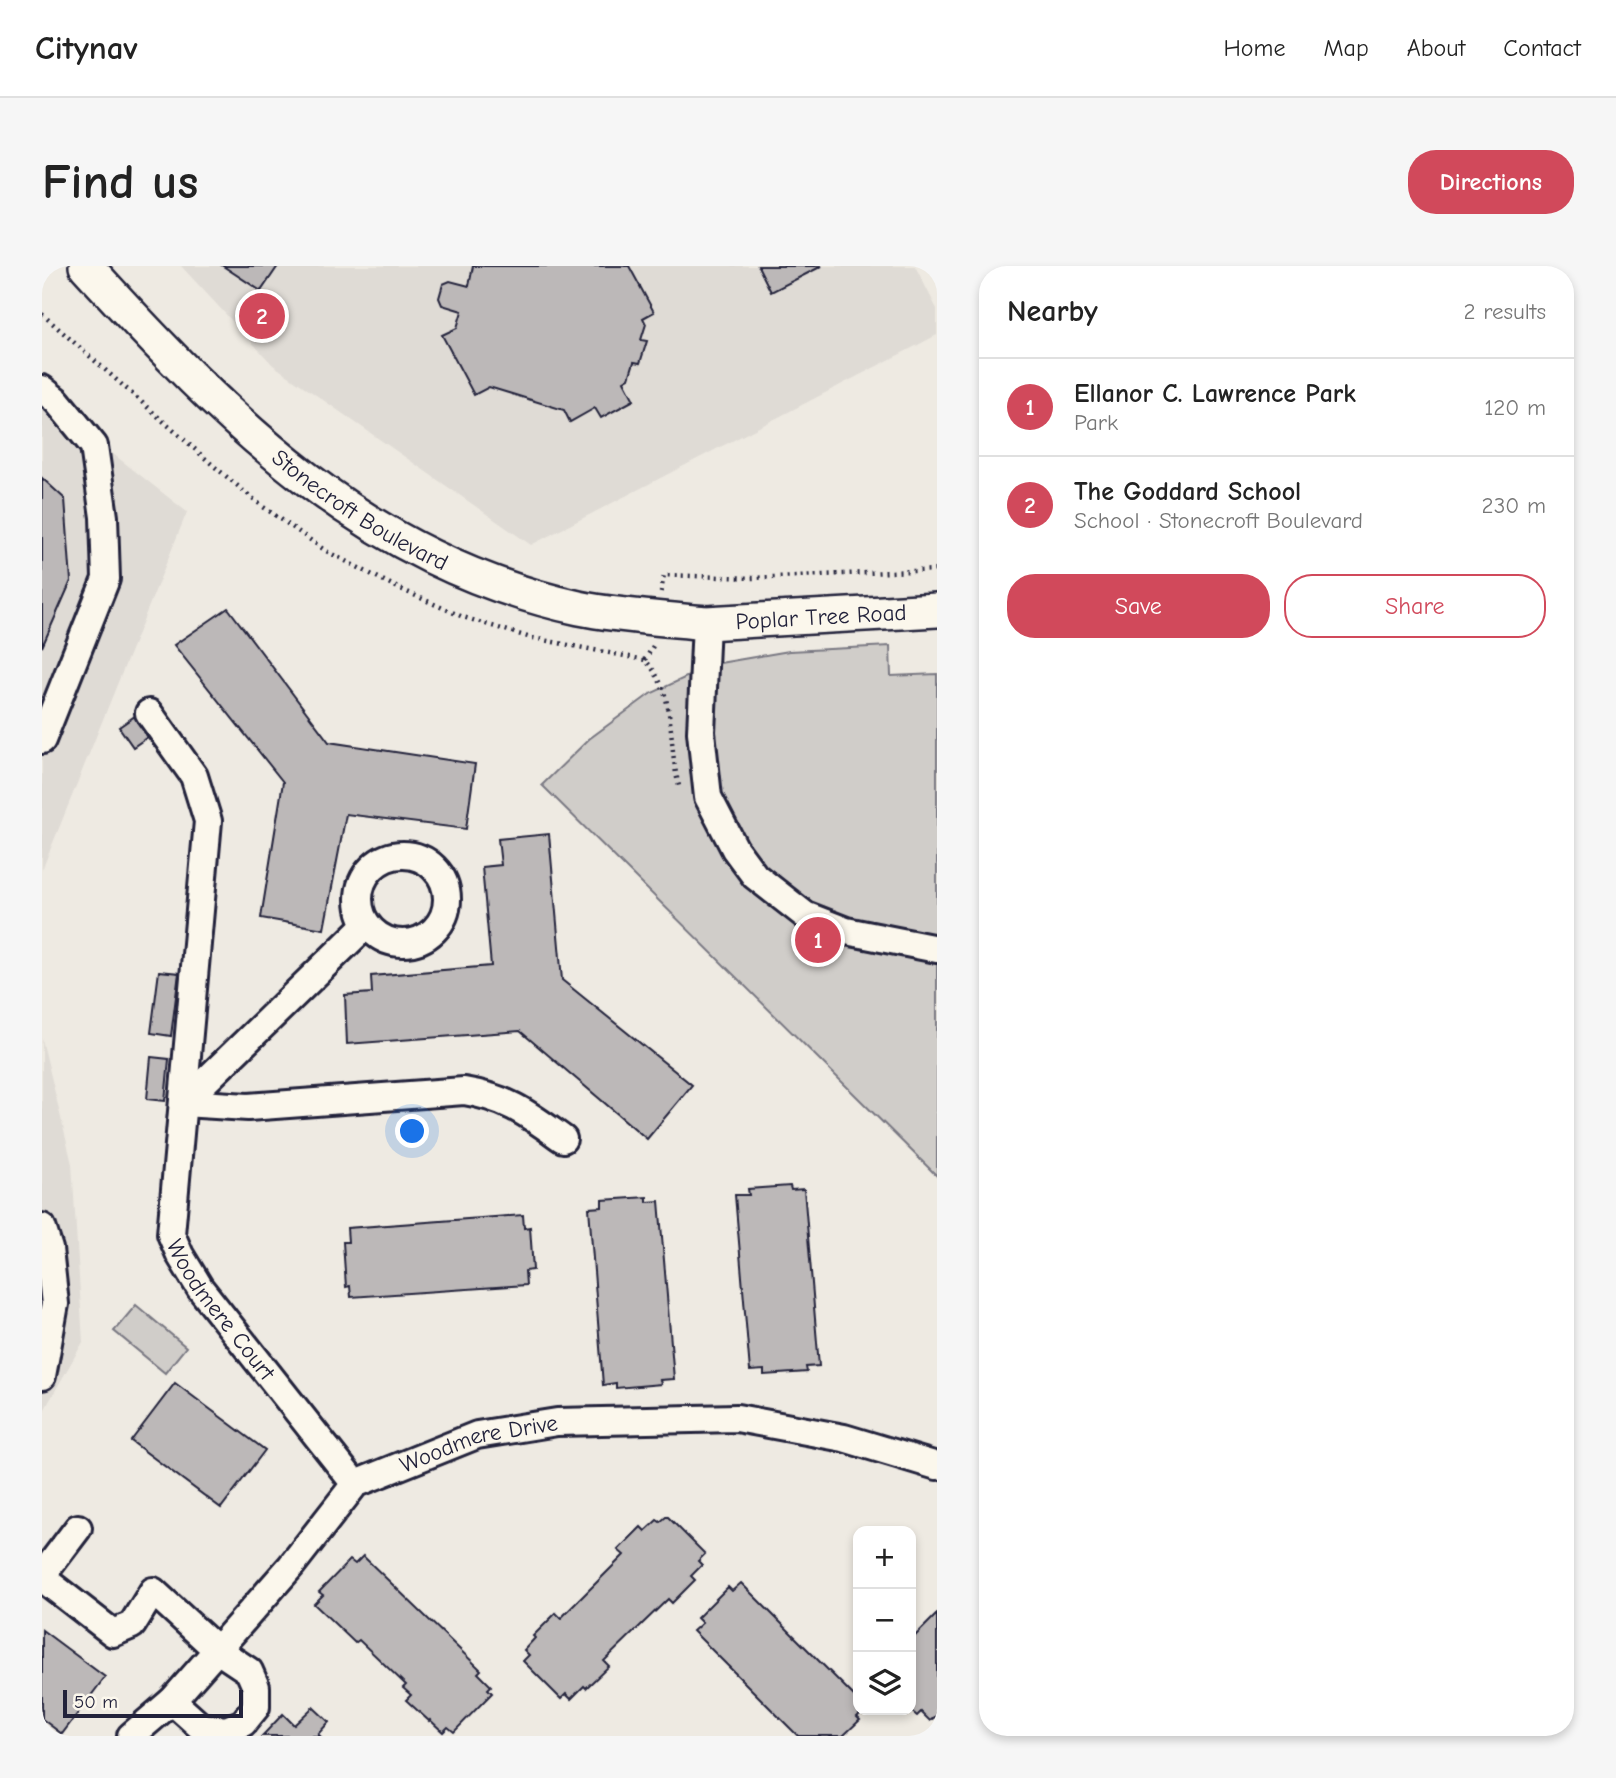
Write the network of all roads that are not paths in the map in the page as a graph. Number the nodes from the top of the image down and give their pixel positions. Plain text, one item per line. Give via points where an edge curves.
1 (86, 266) edge
2 (42, 389) edge
3 (937, 610) edge
4 (706, 623) junction
5 (149, 713) dead end
6 (42, 740) edge
7 (366, 926) dead end
8 (937, 949) edge
9 (183, 1103) junction
10 (563, 1139) dead end
11 (42, 1227) edge
12 (42, 1376) edge
13 (937, 1466) edge
14 (355, 1484) junction
15 (78, 1528) dead end
16 (216, 1649) junction
17 (172, 1700) junction
18 (131, 1736) edge

1 - 4 main road, Stonecroft Boulevard via 224,411 365,520 446,563 523,593 582,608
2 - 6 street via 94,446 104,517 106,579
3 - 4 main road, Poplar Tree Road
4 - 8 street via 701,732 708,797 735,849 755,876 805,915 846,932
5 - 9 street, Woodmere Court via 194,776 208,821
7 - 9 street
9 - 10 street via 248,1107 464,1091 489,1095 519,1108
9 - 14 street, Woodmere Court via 171,1234 180,1255 200,1288
11 - 12 street via 55,1304
13 - 14 street, Woodmere Drive via 844,1438 737,1418 557,1422 477,1435
14 - 16 street via 291,1566
15 - 16 street via 47,1569 46,1581 113,1633 132,1625 153,1591
16 - 17 street
16 - 17 street via 249,1671 256,1687 256,1707 243,1723 226,1730 201,1727
17 - 18 street

